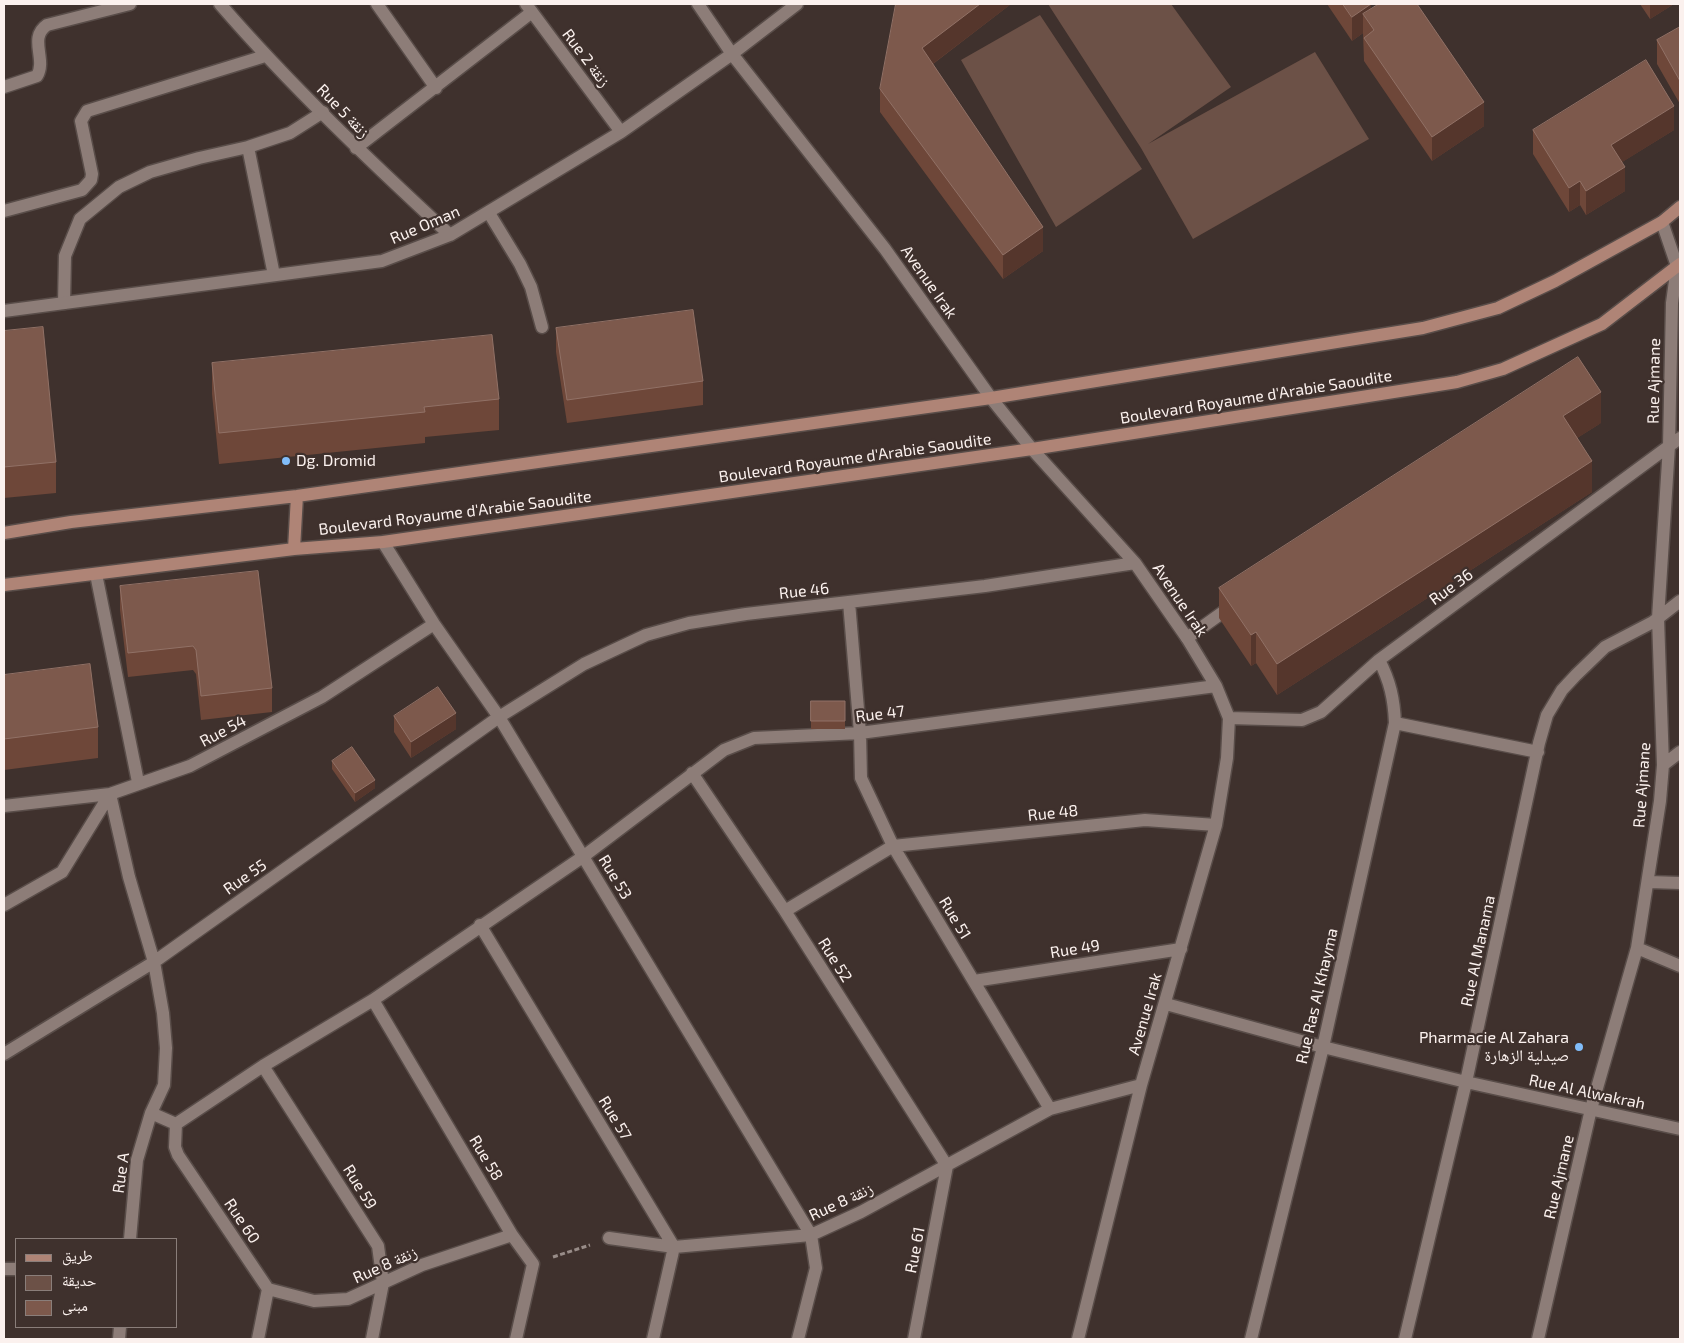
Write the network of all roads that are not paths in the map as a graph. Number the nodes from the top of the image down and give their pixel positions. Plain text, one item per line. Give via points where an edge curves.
1 (130, 4) edge
2 (220, 4) edge
3 (377, 4) edge
4 (698, 4) edge
5 (796, 4) edge
6 (529, 8) edge
7 (732, 54) junction
8 (265, 56) junction
9 (4, 87) edge
10 (436, 88) junction
11 (323, 112) junction
12 (620, 132) junction
13 (248, 147) junction
14 (356, 148) junction
15 (1680, 207) edge
16 (4, 211) edge
17 (489, 213) junction
18 (1662, 222) junction
19 (450, 235) junction
20 (1679, 265) edge
21 (274, 275) junction
22 (64, 303) junction
23 (4, 311) edge
24 (542, 327) dead end
25 (991, 398) junction
26 (1680, 438) edge
27 (1669, 446) junction
28 (1032, 449) junction
29 (297, 496) junction
30 (4, 533) edge
31 (383, 542) junction
32 (294, 549) junction
33 (1135, 563) junction
34 (96, 574) junction
35 (4, 585) edge
36 (1243, 598) edge
37 (1680, 601) edge
38 (849, 602) junction
39 (1658, 618) junction
40 (434, 624) junction
41 (1187, 638) junction
42 (1379, 660) junction
43 (1216, 686) junction
44 (499, 717) junction
45 (1229, 718) junction
46 (1395, 723) junction
47 (860, 734) junction
48 (1538, 752) junction
49 (1680, 752) edge
50 (1663, 765) junction
51 (692, 774) junction
52 (138, 782) junction
53 (110, 794) junction
54 (4, 806) edge
55 (1216, 825) junction
56 (893, 846) junction
57 (584, 856) junction
58 (1649, 882) junction
59 (1680, 883) edge
60 (4, 905) edge
61 (785, 911) junction
62 (480, 925) junction
63 (1637, 948) junction
64 (1181, 949) junction
65 (154, 962) junction
66 (1680, 966) edge
67 (974, 981) junction
68 (373, 1000) junction
69 (1166, 1004) junction
70 (1323, 1046) junction
71 (4, 1054) edge
72 (264, 1066) junction
73 (1466, 1082) junction
74 (1141, 1085) junction
75 (1050, 1109) junction
76 (1591, 1110) junction
77 (151, 1113) junction
78 (176, 1124) junction
79 (1680, 1129) edge
80 (948, 1166) junction
81 (512, 1235) junction
82 (811, 1235) junction
83 (130, 1238) edge
84 (610, 1238) road end
85 (674, 1247) junction
86 (384, 1283) junction
87 (268, 1289) junction
88 (258, 1339) edge
89 (372, 1339) edge
90 (516, 1339) edge
91 (654, 1339) edge
92 (798, 1339) edge
93 (914, 1339) edge
94 (1078, 1339) edge
95 (1251, 1339) edge
96 (1405, 1339) edge
97 (1538, 1339) edge

1 - 9 street via 47,25 40,30 38,38 38,76
2 - 8 street, Rue 5 زنقة
3 - 10 street
4 - 7 street, Avenue Irak
5 - 7 street, Rue Oman
6 - 10 street
6 - 12 street, Rue 2 زنقة
7 - 12 street, Rue Oman
7 - 25 street, Avenue Irak via 885,249
8 - 11 street, Rue 5 زنقة
8 - 16 street via 87,111 81,121 92,174 88,185 82,190
10 - 14 street
11 - 13 street via 290,133
11 - 14 street, Rue 5 زنقة
12 - 17 street, Rue Oman
13 - 21 street
13 - 22 street via 150,172 119,187 80,218 66,256
14 - 19 street, Rue 5 زنقة
15 - 18 main road
17 - 19 street, Rue Oman
17 - 24 street via 531,287
18 - 20 street, Rue Ajmane
18 - 25 main road via 1555,282 1498,308 1423,328
19 - 21 street, Rue Oman via 382,261
20 - 27 street, Rue Ajmane via 1672,303
20 - 28 main road, Boulevard Royaume d'Arabie Saoudite via 1602,324 1503,369 1457,382
21 - 22 street, Rue Oman
22 - 23 street, Rue Oman
25 - 28 street, Avenue Irak
25 - 29 main road
26 - 27 street, Rue 36
27 - 39 street, Rue Ajmane
27 - 42 street, Rue 36
28 - 31 main road, Boulevard Royaume d'Arabie Saoudite
28 - 33 street, Avenue Irak
29 - 30 main road via 71,522
29 - 32 main road
31 - 32 main road, Boulevard Royaume d'Arabie Saoudite
31 - 40 street, Rue 53
32 - 34 main road, Boulevard Royaume d'Arabie Saoudite
33 - 38 street, Rue 46 via 985,586
33 - 41 street, Avenue Irak
34 - 35 main road, Boulevard Royaume d'Arabie Saoudite
34 - 52 street
36 - 41 street
37 - 39 street, Rue Al Manama
38 - 44 street, Rue 46 via 699,621 646,635 584,664
38 - 47 street, Rue 51
39 - 48 street, Rue Al Manama via 1605,647 1562,690 1547,715
39 - 50 street, Rue Ajmane
40 - 44 street, Rue 53
40 - 52 street, Rue 54 via 322,697 190,766
41 - 43 street, Avenue Irak
42 - 45 street, Rue 36 via 1314,716 1286,721
42 - 46 street, Rue Ras Al Khayma via 1390,682
43 - 45 street, Avenue Irak
43 - 47 street, Rue 47
44 - 57 street, Rue 53
44 - 65 street, Rue 55
45 - 55 street, Avenue Irak via 1227,758
46 - 48 street
46 - 70 street, Rue Ras Al Khayma
47 - 51 street, Rue 47 via 754,738 724,750
47 - 56 street, Rue 51 via 861,778
48 - 73 street, Rue Al Manama
49 - 50 street
50 - 58 street, Rue Ajmane
51 - 57 street, Rue 47
51 - 61 street, Rue 52
52 - 53 street, Rue 54
53 - 54 street, Rue 54
53 - 60 street via 62,872
53 - 65 street, Rue A
55 - 56 street, Rue 48 via 1145,820
55 - 64 street, Avenue Irak
56 - 61 street
56 - 67 street, Rue 51
57 - 62 street, Rue 47
57 - 82 street, Rue 53
58 - 59 street
58 - 63 street, Rue Ajmane
61 - 80 street, Rue 52
62 - 68 street, Rue 47
62 - 85 street, Rue 57
63 - 66 street
63 - 76 street, Rue Ajmane
64 - 67 street, Rue 49
64 - 69 street, Avenue Irak
65 - 71 street, Rue 55
65 - 77 street, Rue A via 166,1048 164,1084
67 - 75 street, Rue 51
68 - 72 street, Rue 47
68 - 81 street, Rue 58
69 - 70 street, Rue Al Alwakrah
69 - 74 street, Avenue Irak
70 - 73 street, Rue Al Alwakrah
70 - 95 street, Rue Ras Al Khayma
72 - 78 street, Rue 47
72 - 86 street, Rue 59 via 378,1246
73 - 76 street, Rue Al Alwakrah
73 - 96 street, Rue Al Manama
74 - 75 street, Rue 8 زنقة
74 - 94 street, Avenue Irak
75 - 80 street, Rue 8 زنقة
76 - 79 street, Rue Al Alwakrah
76 - 97 street, Rue Ajmane
77 - 78 street
77 - 83 street, Rue A via 137,1160
78 - 87 street, Rue 60 via 175,1148 178,1155
80 - 82 street, Rue 8 زنقة
80 - 93 street, Rue 61
81 - 86 street, Rue 8 زنقة via 422,1265
81 - 90 street, Rue 58 via 533,1264
82 - 85 street, Rue 8 زنقة
82 - 92 street via 816,1268
84 - 85 street, Rue 8 زنقة
85 - 91 street
86 - 87 street, Rue 8 زنقة via 348,1299 314,1301
86 - 89 street, Rue 59
87 - 88 street

